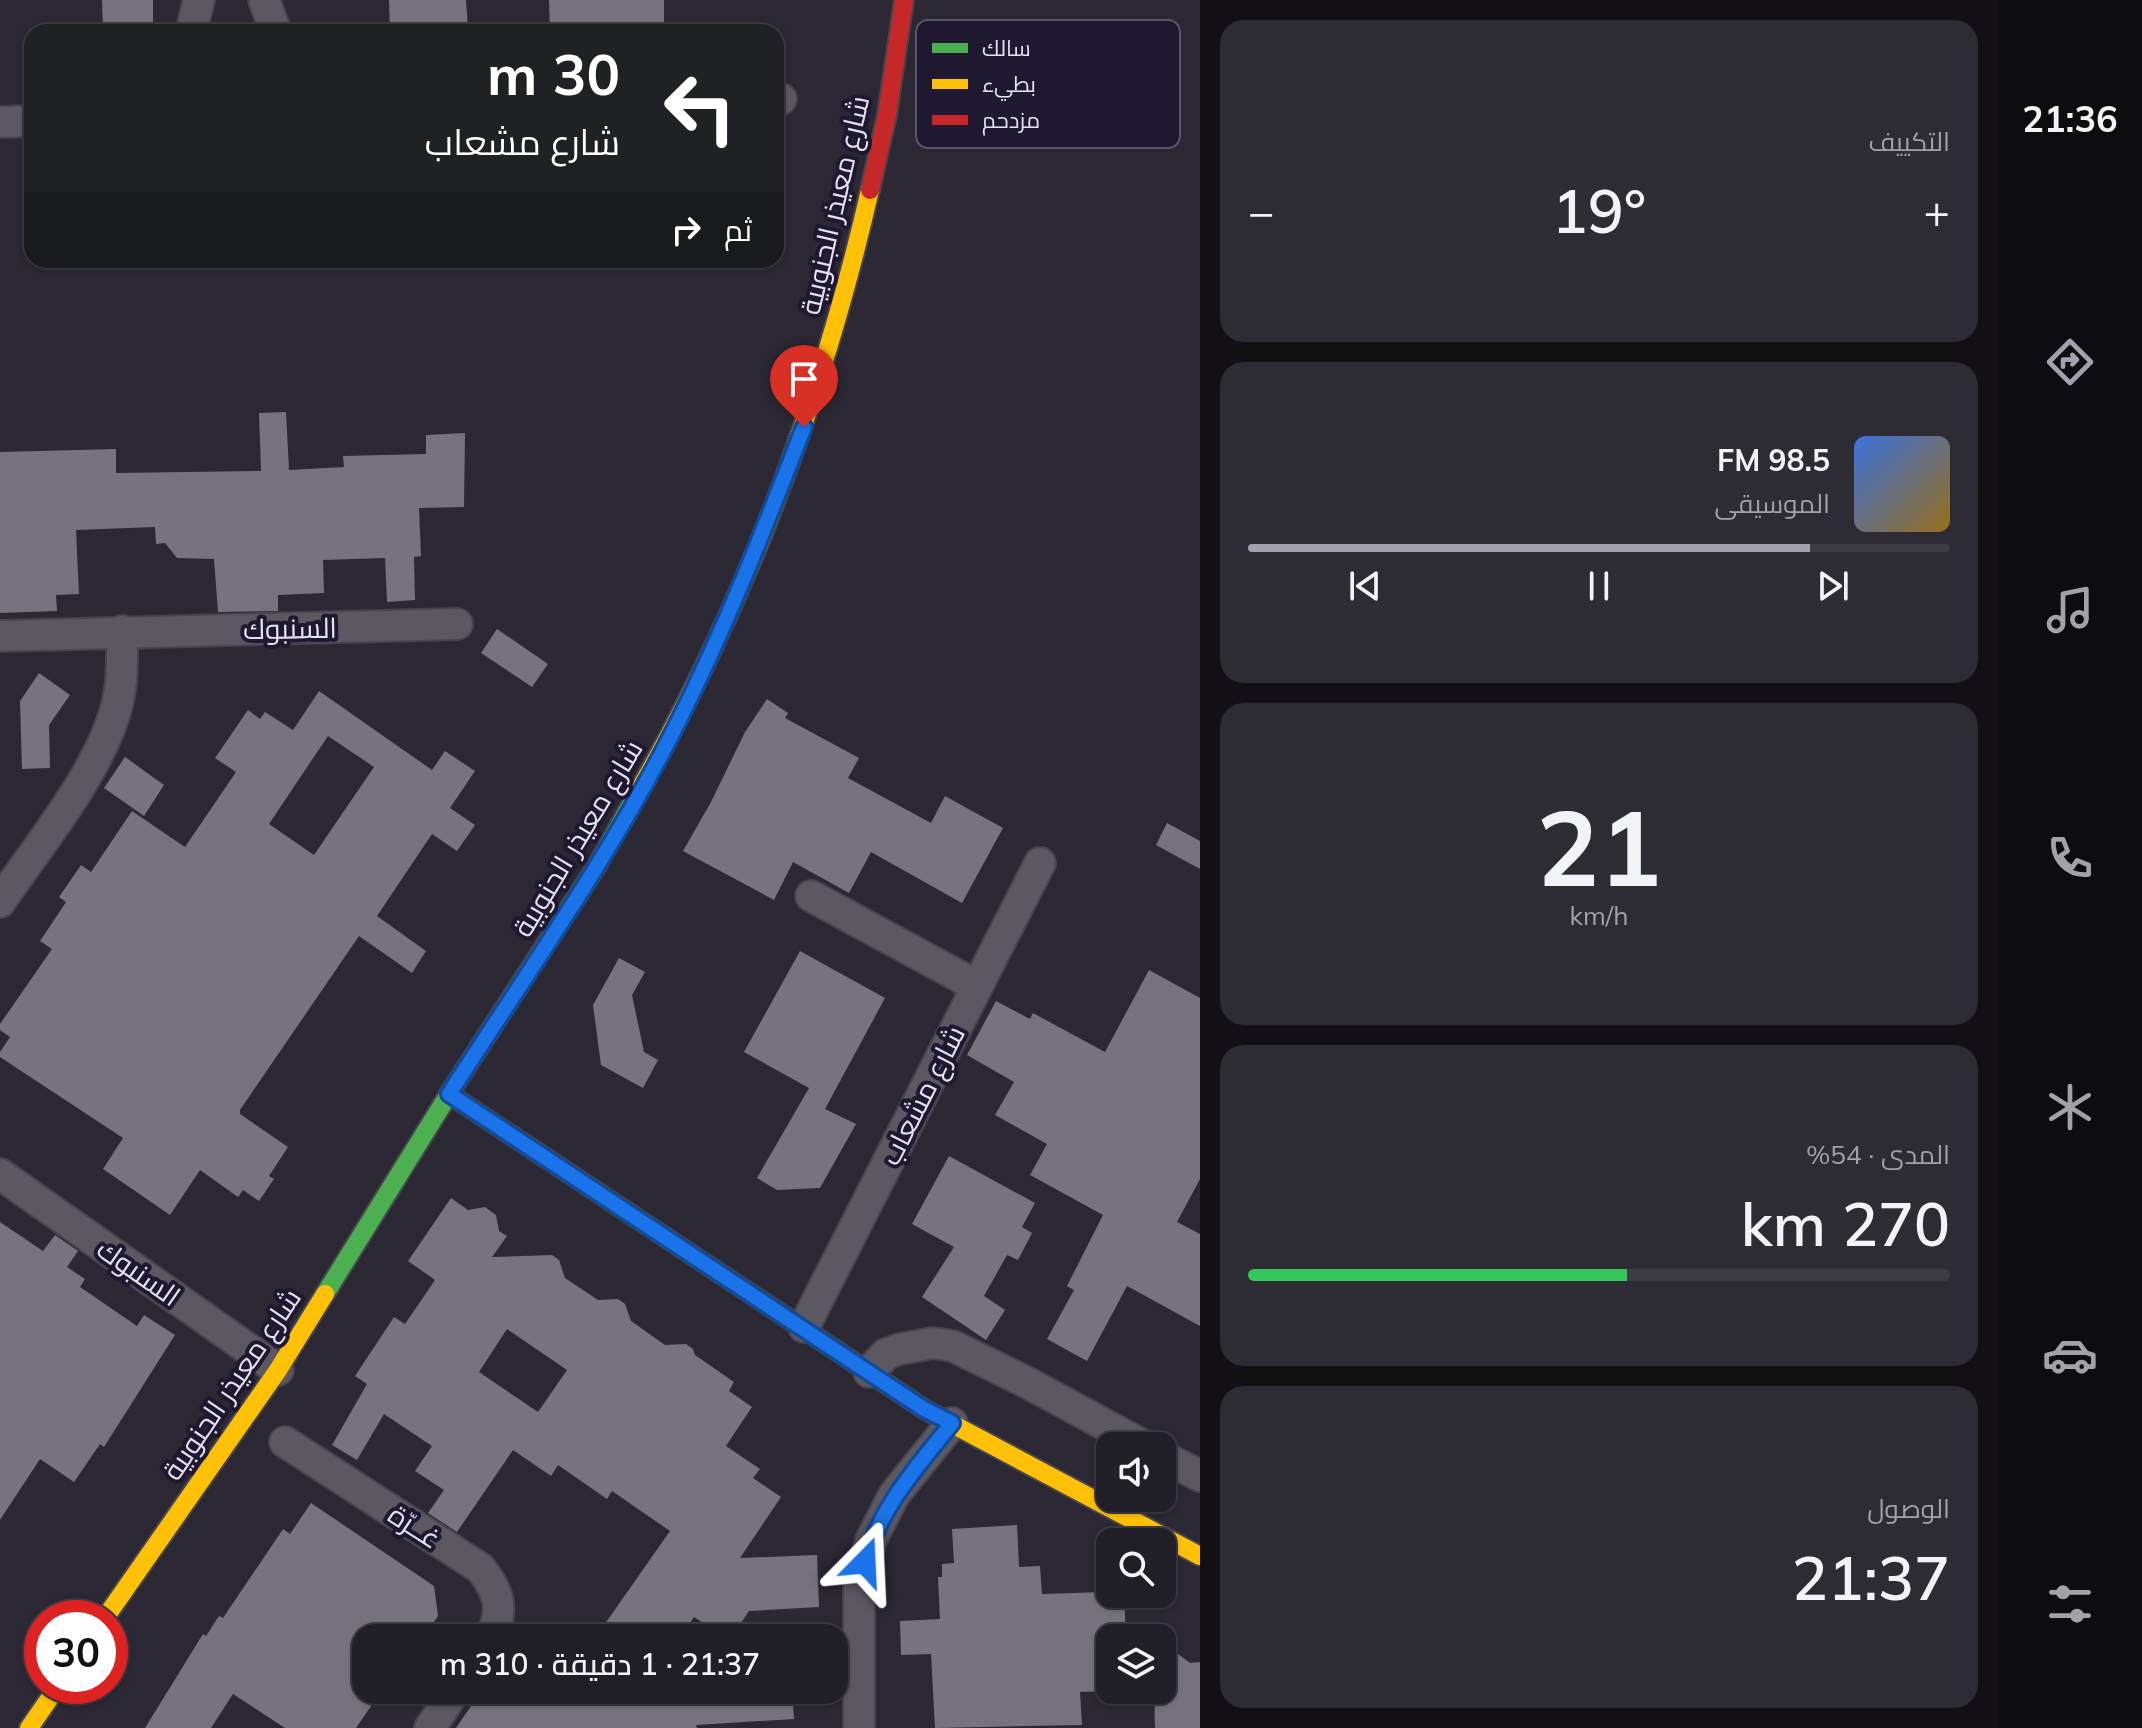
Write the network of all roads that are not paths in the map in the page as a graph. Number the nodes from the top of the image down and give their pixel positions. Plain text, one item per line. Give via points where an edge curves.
1 (199, 0) edge
2 (264, 0) edge
3 (904, 0) edge
4 (193, 24) edge
5 (273, 24) edge
6 (24, 121) edge
7 (0, 122) edge
8 (457, 624) dead end
9 (122, 631) junction
10 (0, 636) edge
11 (1040, 863) dead end
12 (811, 896) dead end
13 (0, 902) edge
14 (977, 986) junction
15 (449, 1094) junction
16 (0, 1174) edge
17 (804, 1327) junction
18 (278, 1370) junction
19 (869, 1372) junction
20 (952, 1423) junction
21 (1118, 1432) edge
22 (285, 1442) dead end
23 (1176, 1463) edge
24 (1200, 1476) edge
25 (1200, 1556) edge
26 (118, 1600) edge
27 (495, 1624) edge
28 (46, 1704) edge
29 (446, 1704) edge
30 (29, 1728) edge
31 (430, 1728) edge
32 (859, 1728) edge

1 - 4 street
2 - 5 street
3 - 15 street, شارع معيذر الجنوبية via 887,115 851,273 804,427 746,577 677,724 598,864
6 - 7 street
8 - 9 street, السنبوك
9 - 10 street, السنبوك
9 - 13 street via 118,702 100,753
11 - 14 street, شارع مشعاب
12 - 14 street
14 - 17 street, شارع مشعاب
15 - 17 street
15 - 18 street, شارع معيذر الجنوبية
16 - 18 street, السنبوك
17 - 19 street
18 - 26 street, شارع معيذر الجنوبية
19 - 20 street
19 - 21 street via 886,1354 900,1349 933,1343 953,1346
20 - 25 street
20 - 32 street via 894,1495 871,1540 859,1583
22 - 27 street, غــرّة via 480,1568 498,1598
23 - 24 street
28 - 30 street
29 - 31 street

